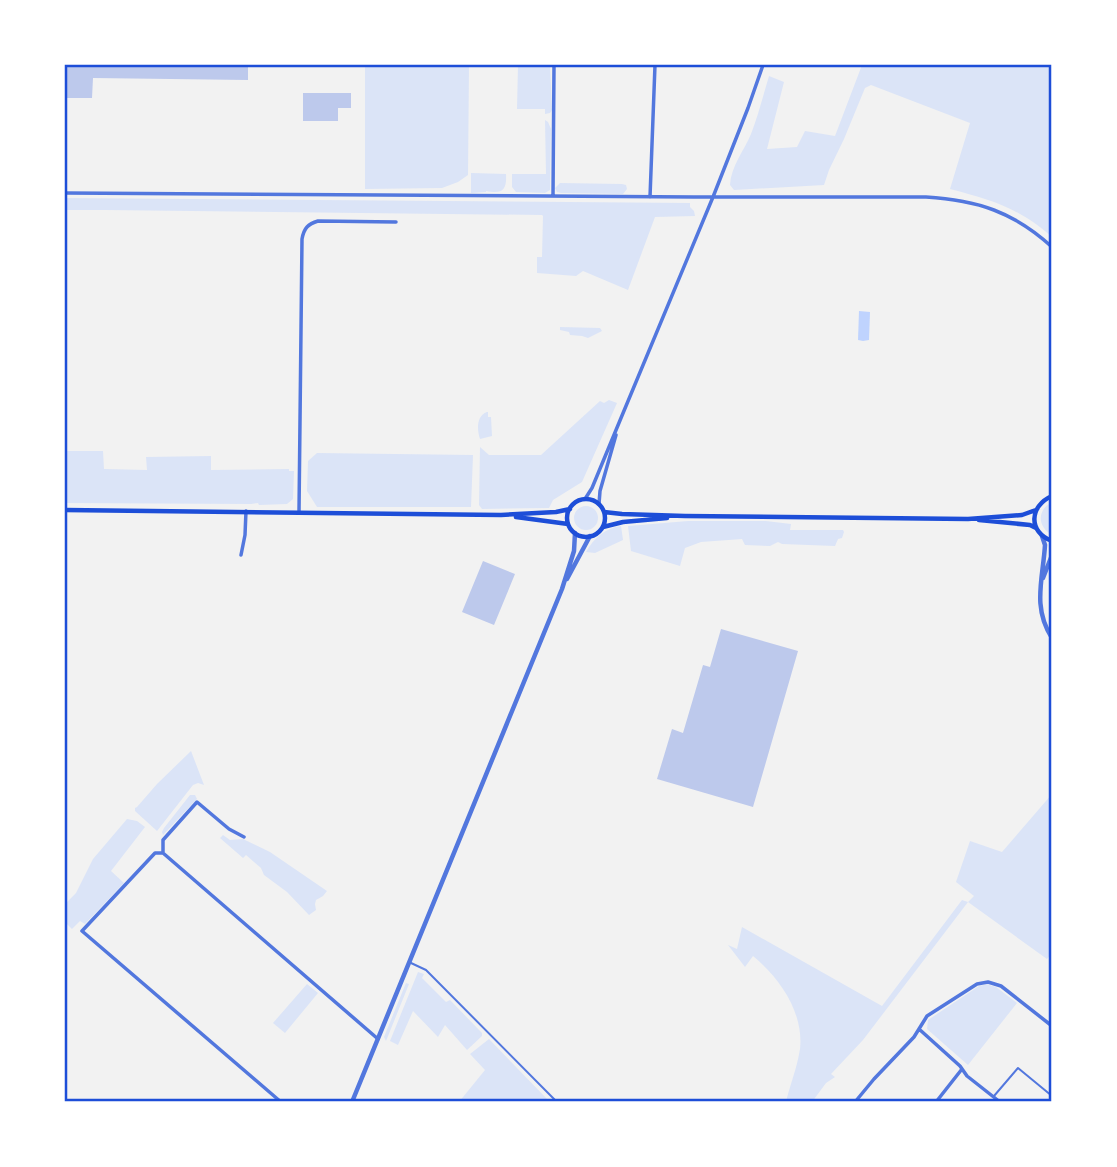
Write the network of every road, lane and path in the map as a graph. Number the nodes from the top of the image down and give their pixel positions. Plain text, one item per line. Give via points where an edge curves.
1 (554, 65) edge
2 (655, 65) edge
3 (763, 65) edge
4 (65, 193) edge
5 (554, 196) junction
6 (650, 197) junction
7 (712, 197) junction
8 (396, 222) dead end
9 (1052, 247) edge
10 (621, 418) junction
11 (1052, 496) edge
12 (584, 499) junction
13 (599, 504) junction
14 (570, 509) junction
15 (65, 510) edge
16 (1036, 510) junction
17 (246, 512) junction
18 (299, 512) junction
19 (604, 512) junction
20 (501, 515) junction
21 (685, 516) junction
22 (968, 519) junction
23 (568, 524) junction
24 (602, 527) junction
25 (1036, 528) junction
26 (575, 533) junction
27 (590, 536) junction
28 (1042, 536) junction
29 (1052, 541) edge
30 (241, 555) dead end
31 (1052, 555) edge
32 (1042, 578) junction
33 (562, 589) junction
34 (1052, 639) edge
35 (244, 836) dead end
36 (163, 853) junction
37 (409, 962) junction
38 (1052, 1026) edge
39 (919, 1029) junction
40 (378, 1039) junction
41 (962, 1069) junction
42 (1052, 1096) edge
43 (993, 1097) junction
44 (281, 1102) edge
45 (352, 1102) edge
46 (557, 1102) edge
47 (855, 1102) edge
48 (936, 1102) edge
49 (1000, 1102) edge

1 - 5 street
2 - 6 street
3 - 7 street
4 - 5 street
5 - 6 street
6 - 7 street
7 - 9 street via 955,199 1012,217
7 - 10 street
8 - 18 street via 318,221 303,231
10 - 12 street
10 - 13 street
11 - 16 main road
12 - 13 main road
12 - 14 main road
13 - 19 main road
14 - 20 main road
14 - 23 main road
15 - 17 main road
16 - 22 main road
16 - 25 main road
17 - 18 main road
17 - 30 street
18 - 20 main road
19 - 21 main road
19 - 24 main road
20 - 23 main road
21 - 22 main road
21 - 24 main road
22 - 25 main road
23 - 26 main road
24 - 27 main road
25 - 28 main road
26 - 27 main road
26 - 33 street
27 - 33 street
28 - 29 main road
28 - 32 street
31 - 32 street
32 - 34 street via 1041,612
33 - 37 street
35 - 36 street via 197,803 163,840
36 - 40 street
36 - 44 street via 155,853 82,932
37 - 40 street
37 - 46 lane via 426,970
38 - 39 street via 1001,986 988,982 934,1011
39 - 41 street
39 - 47 street
40 - 45 street
41 - 43 street
41 - 48 street
42 - 43 lane via 1018,1069
43 - 49 street

